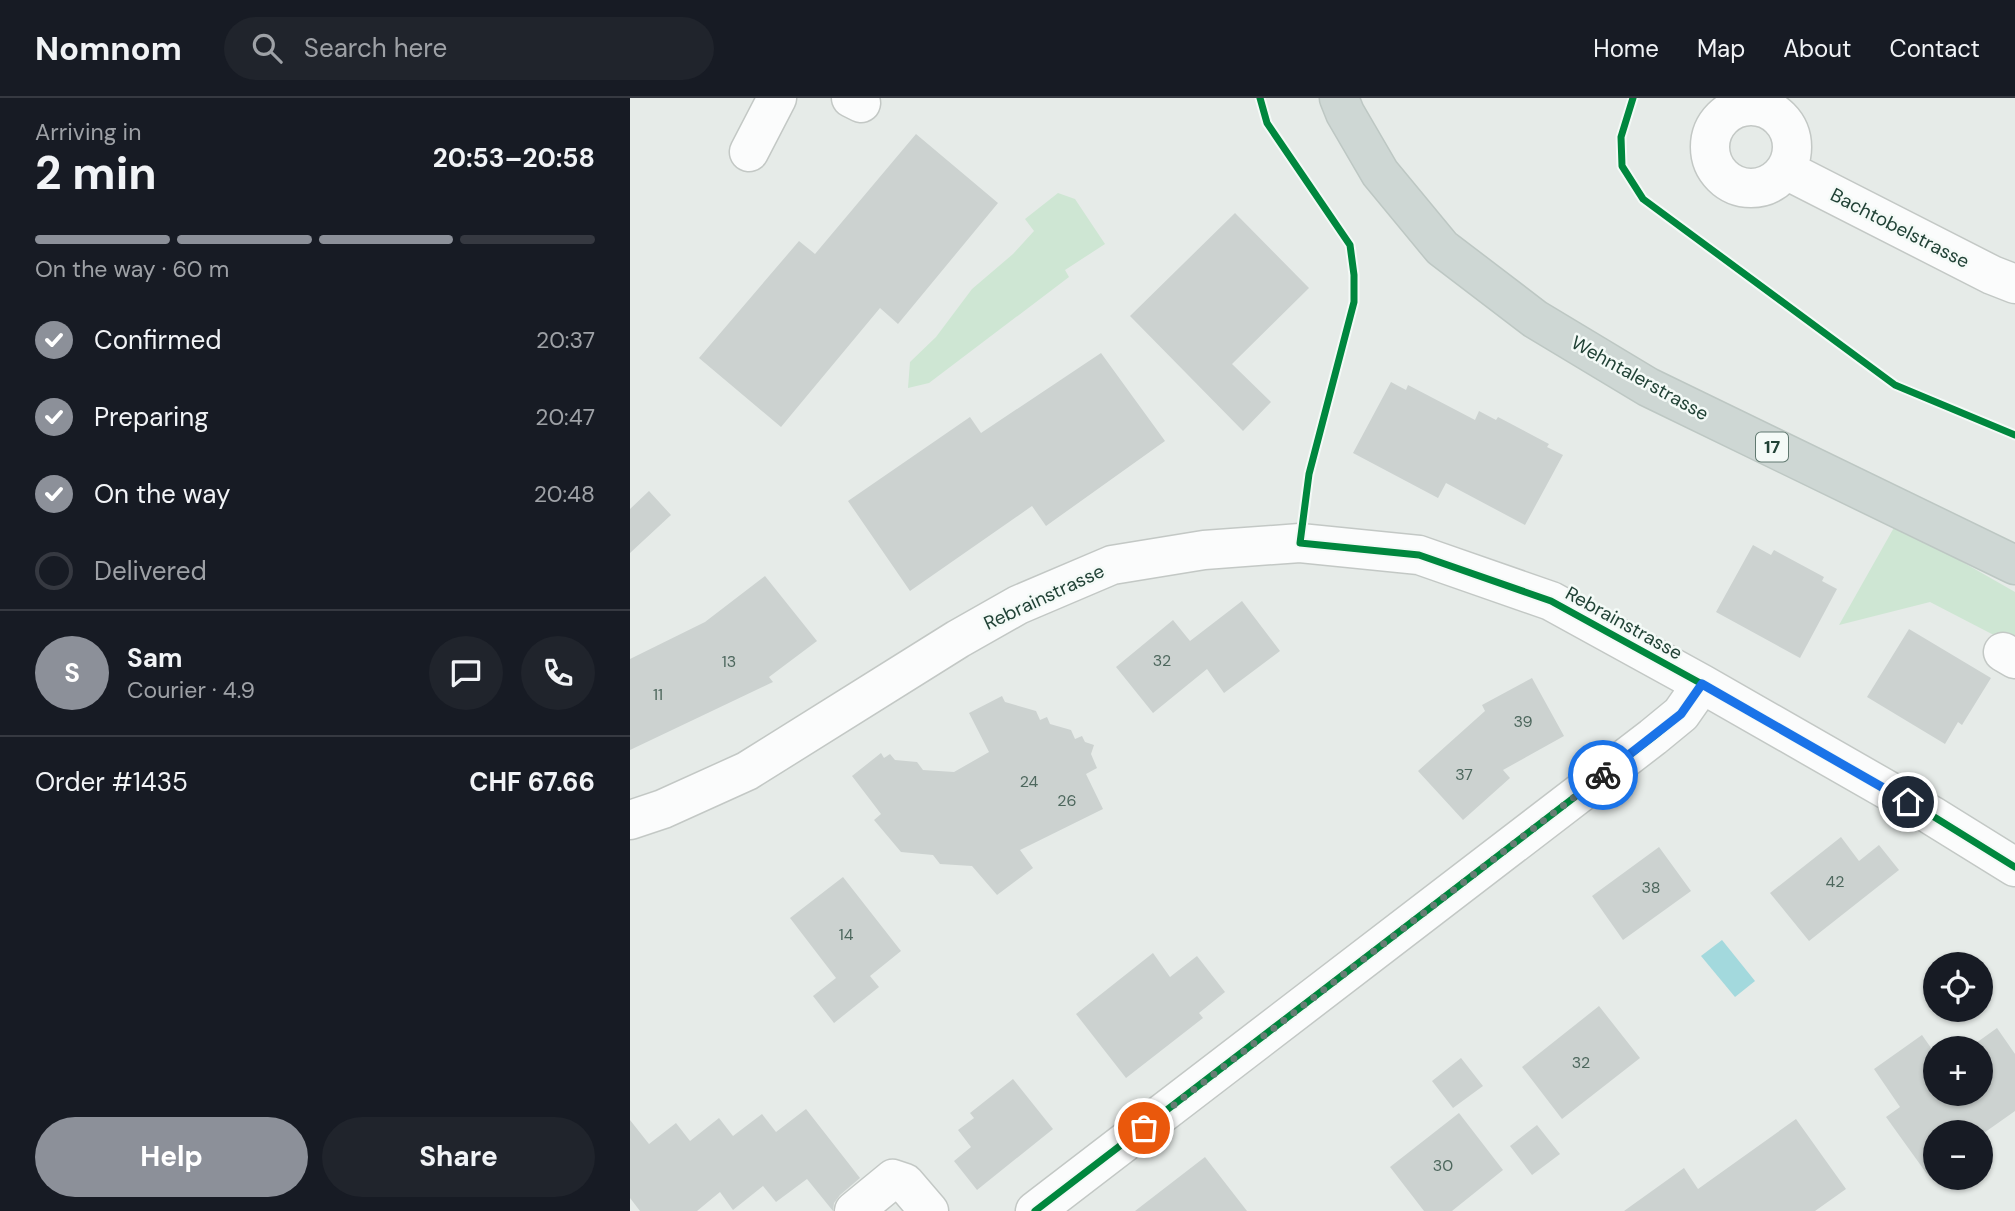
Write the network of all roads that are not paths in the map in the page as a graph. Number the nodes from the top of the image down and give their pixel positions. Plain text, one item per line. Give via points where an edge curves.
1 (777, 98) edge
2 (1339, 98) edge
3 (1781, 106) edge
4 (749, 152) dead end
5 (1786, 170) junction
6 (2015, 284) edge
7 (2015, 565) edge
8 (1702, 684) junction
9 (630, 820) edge
10 (2015, 867) edge
11 (854, 1211) edge
12 (929, 1211) edge
13 (1035, 1211) edge

1 - 4 street
2 - 7 main road, Wehntalerstrasse / 17 via 1380,173 1443,248 1535,319 1648,387
3 - 5 street via 1793,145
3 - 5 street via 1750,105 1730,112 1715,127 1710,154 1723,178 1742,187 1763,187
5 - 6 street, Bachtobelstrasse
8 - 9 street, Rebrainstrasse via 1551,601 1419,555 1300,543 1204,550 1112,565 1018,605 747,771
8 - 10 street, Rebrainstrasse
8 - 13 street via 1681,714 1653,737
11 - 12 street via 893,1179 905,1183

